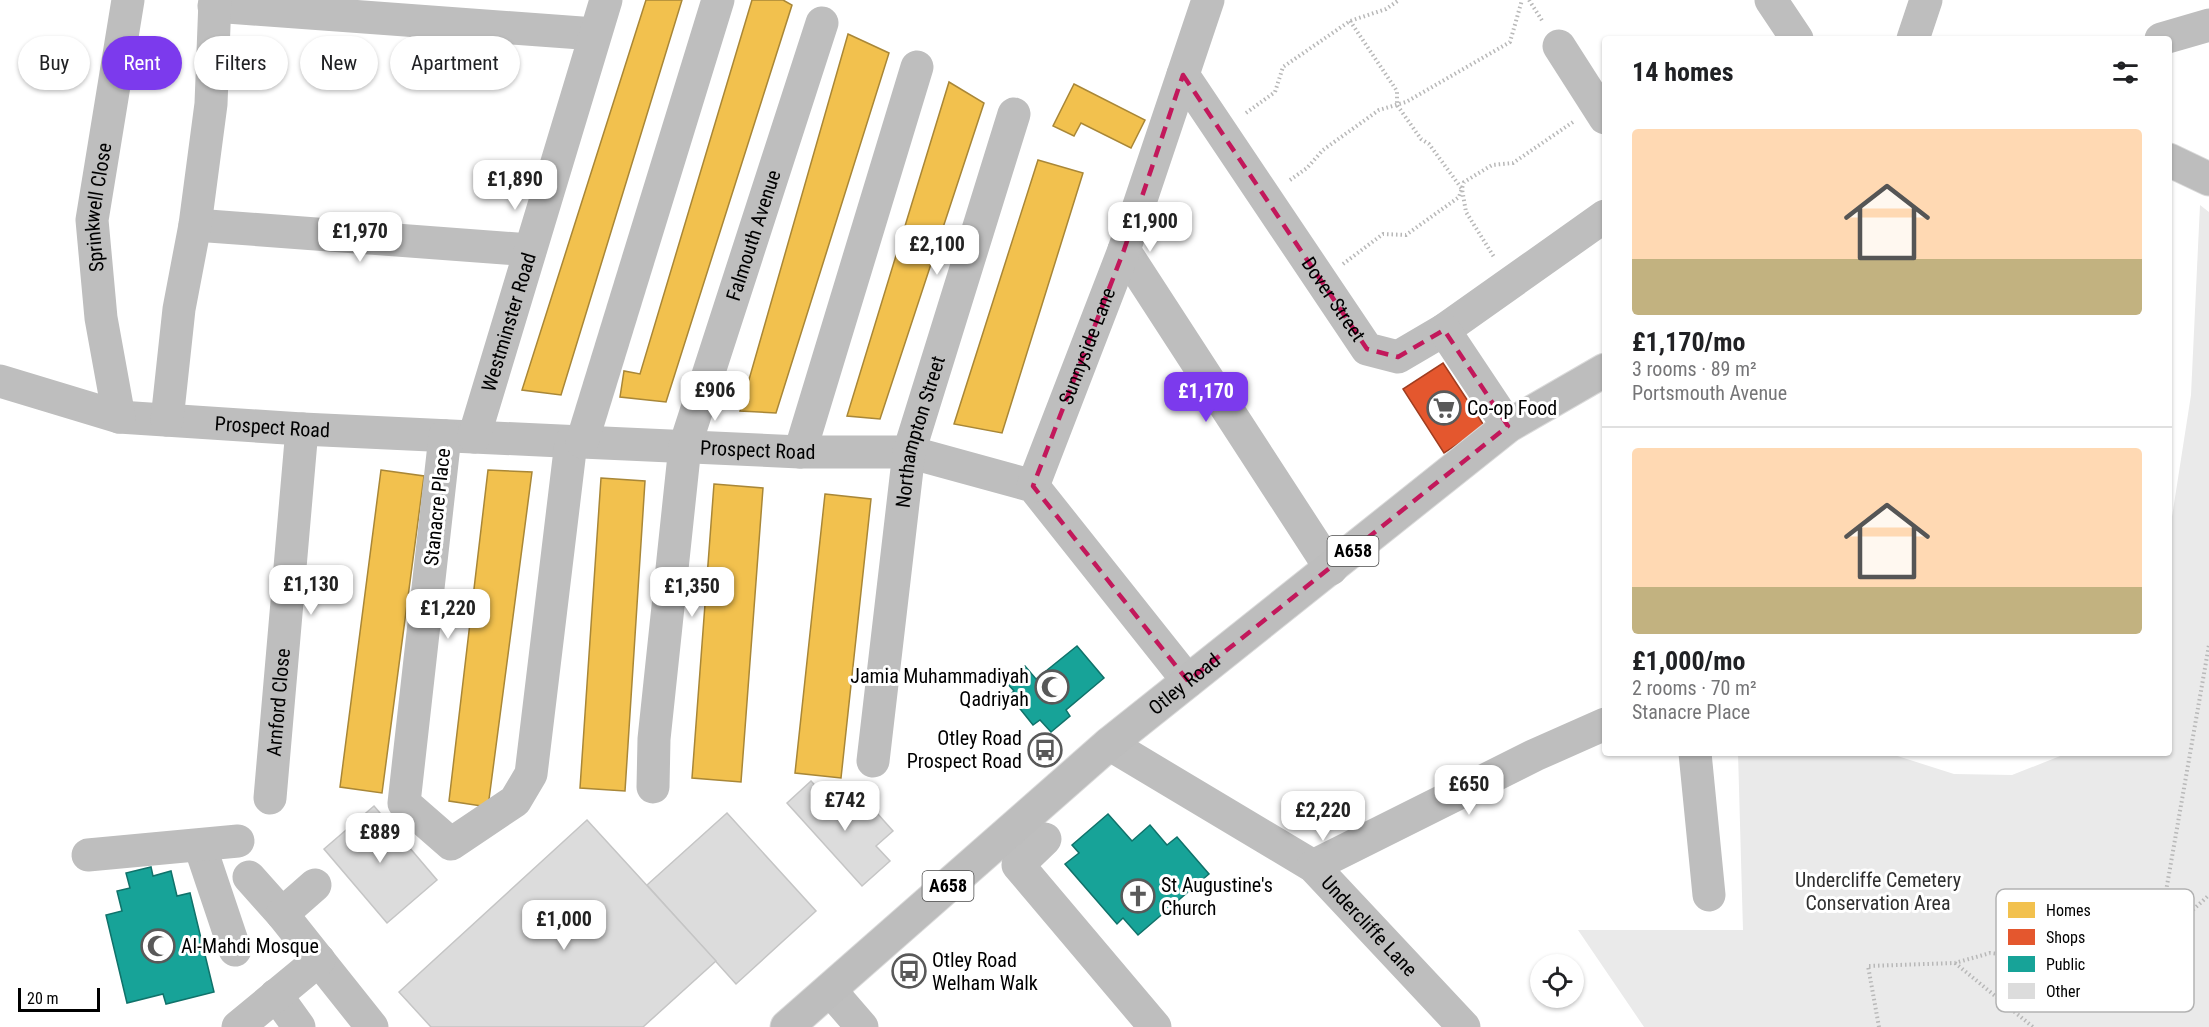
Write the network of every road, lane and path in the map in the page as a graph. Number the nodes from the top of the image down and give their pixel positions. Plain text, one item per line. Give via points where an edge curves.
1 (128, 0) edge
2 (606, 0) edge
3 (718, 0) edge
4 (1208, 0) edge
5 (1399, 0) edge
6 (1522, 0) edge
7 (1771, 0) edge
8 (1926, 0) edge
9 (215, 3) edge
10 (1350, 21) junction
11 (822, 23) dead end
12 (2209, 26) edge
13 (595, 34) junction
14 (1795, 36) edge
15 (1914, 36) edge
16 (2172, 36) edge
17 (1559, 46) dead end
18 (917, 67) dead end
19 (1183, 75) junction
20 (1397, 105) junction
21 (1601, 112) edge
22 (1014, 114) dead end
23 (1220, 130) junction
24 (2172, 161) edge
25 (2209, 179) edge
26 (1462, 189) junction
27 (1266, 198) junction
28 (1602, 218) edge
29 (195, 225) junction
30 (530, 250) junction
31 (1124, 250) junction
32 (1321, 280) junction
33 (1511, 283) junction
34 (1444, 330) junction
35 (1602, 372) edge
36 (0, 381) edge
37 (119, 417) junction
38 (167, 420) junction
39 (1508, 426) junction
40 (302, 429) junction
41 (459, 436) junction
42 (577, 442) junction
43 (685, 446) junction
44 (800, 452) junction
45 (909, 452) junction
46 (1033, 486) junction
47 (1331, 569) junction
48 (2209, 645) edge
49 (1188, 681) junction
50 (1602, 725) edge
51 (1109, 744) junction
52 (1695, 756) edge
53 (873, 761) dead end
54 (653, 787) dead end
55 (270, 798) dead end
56 (1045, 839) dead end
57 (238, 841) dead end
58 (200, 846) junction
59 (88, 855) dead end
60 (1313, 866) junction
61 (315, 885) dead end
62 (2166, 889) edge
63 (265, 895) junction
64 (1709, 895) dead end
65 (2209, 895) edge
66 (2194, 909) edge
67 (1996, 954) edge
68 (319, 960) junction
69 (1955, 963) junction
70 (830, 990) junction
71 (276, 995) junction
72 (1996, 997) edge
73 (2015, 1012) edge
74 (1452, 1023) edge
75 (238, 1027) edge
76 (299, 1027) edge
77 (372, 1027) edge
78 (787, 1027) edge
79 (862, 1027) edge
80 (1155, 1027) edge
81 (1879, 1027) edge
82 (2033, 1027) edge

1 - 37 street, Sprinkwell Close via 92,220 101,318
2 - 13 street, Westminster Road
3 - 42 street
4 - 19 street, Sunnyside Lane
5 - 10 path via 1386,9
6 - 20 path via 1510,42
7 - 14 street
8 - 15 street
9 - 13 street
9 - 29 street via 211,104
10 - 20 path via 1396,91
10 - 23 path via 1283,67 1275,92
11 - 43 street, Falmouth Avenue
12 - 16 street
13 - 30 street, Westminster Road
17 - 21 street
18 - 44 street
19 - 23 street, Dover Street
19 - 31 street, Sunnyside Lane
20 - 26 path
20 - 27 path via 1379,111 1323,150 1307,168
21 - 26 path via 1513,163 1492,165 1464,182
22 - 45 street, Northampton Street
23 - 27 street, Dover Street
24 - 25 main road
26 - 32 path via 1459,197 1406,235 1383,234
26 - 33 path via 1466,212
27 - 32 street, Dover Street
28 - 33 street, Dover Street
29 - 30 street
29 - 38 street via 179,309
30 - 41 street, Westminster Road
31 - 46 street, Sunnyside Lane
31 - 47 street
32 - 34 street, Dover Street via 1367,349 1398,357
33 - 34 street, Dover Street
34 - 39 street
35 - 39 main road, Otley Road / A658
36 - 37 street, Prospect Road
37 - 38 street, Prospect Road
38 - 40 street, Prospect Road
39 - 47 main road, Otley Road / A658
40 - 41 street, Prospect Road
40 - 55 street, Arnford Close
41 - 42 street, Prospect Road
41 - 42 street, Stanacre Place via 404,803 451,844 515,801 531,774
42 - 43 street, Prospect Road
43 - 44 street, Prospect Road
43 - 54 street, Falmouth Avenue via 654,740
44 - 45 street, Prospect Road
45 - 46 street, Prospect Road
45 - 53 street, Northampton Street
46 - 49 street
47 - 49 main road, Otley Road / A658
48 - 62 path
49 - 51 main road, Otley Road / A658
50 - 60 street
51 - 60 street, Undercliffe Lane
51 - 70 main road, Otley Road / A658
52 - 64 street
56 - 80 street via 1018,865
57 - 58 street
58 - 59 street
58 - 63 street via 231,937 238,917
60 - 74 street, Undercliffe Lane
61 - 63 street
63 - 68 street
65 - 66 path
67 - 69 path
68 - 71 street
68 - 77 street
69 - 72 path
69 - 81 path via 1869,966
70 - 78 main road, Otley Road / A658
70 - 79 street
71 - 75 street
71 - 76 street
73 - 82 path

